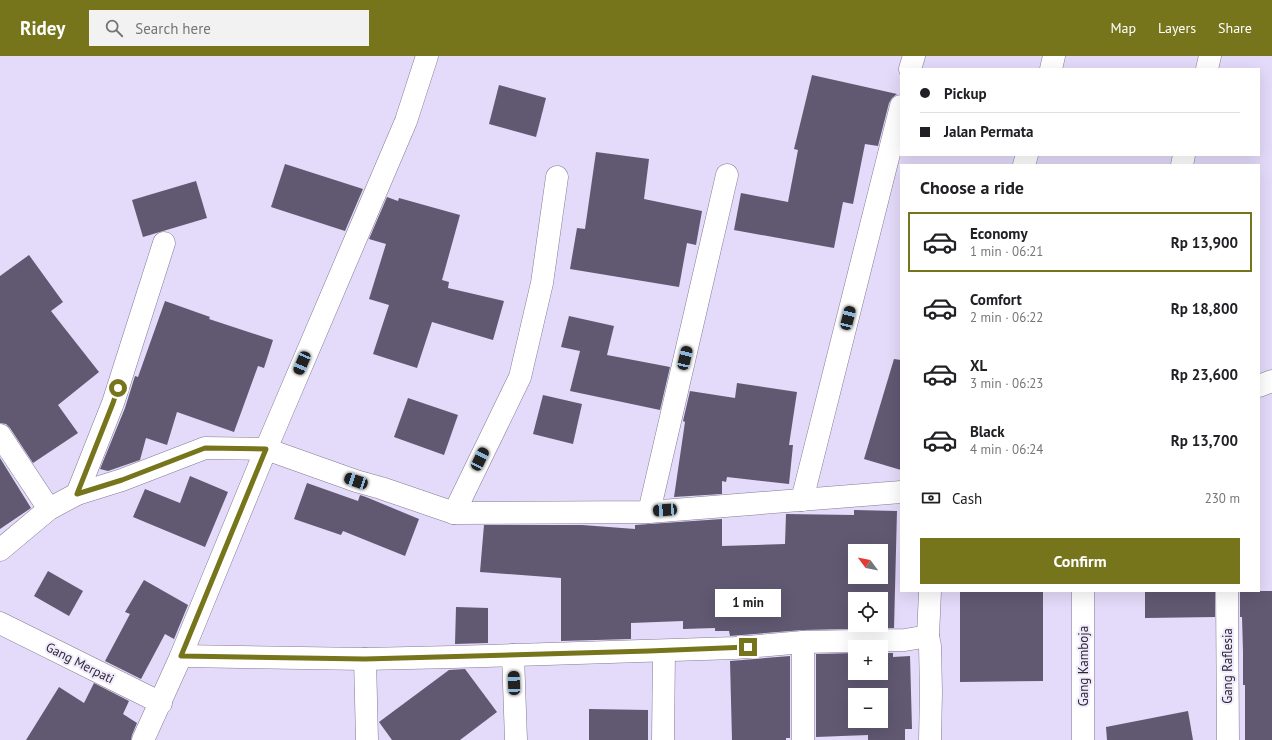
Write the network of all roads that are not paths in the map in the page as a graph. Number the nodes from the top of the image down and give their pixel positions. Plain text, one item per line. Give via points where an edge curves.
1 (427, 56) edge
2 (914, 56) edge
3 (1054, 56) edge
4 (1210, 56) edge
5 (910, 68) edge
6 (1051, 68) edge
7 (1207, 68) edge
8 (900, 110) edge
9 (727, 175) dead end
10 (557, 177) dead end
11 (164, 243) dead end
12 (1272, 381) edge
13 (1260, 386) edge
14 (0, 435) edge
15 (266, 449) junction
16 (900, 492) edge
17 (77, 494) junction
18 (802, 500) junction
19 (49, 509) junction
20 (649, 512) junction
21 (454, 513) junction
22 (0, 550) edge
23 (930, 592) edge
24 (1083, 592) edge
25 (1227, 592) edge
26 (0, 623) edge
27 (928, 636) junction
28 (803, 642) junction
29 (664, 651) junction
30 (513, 655) junction
31 (181, 656) junction
32 (365, 659) junction
33 (161, 703) junction
34 (143, 740) edge
35 (366, 740) edge
36 (516, 740) edge
37 (662, 740) edge
38 (803, 740) edge
39 (930, 740) edge
40 (1083, 740) edge
41 (1228, 740) edge

1 - 15 street via 406,121
2 - 5 street
3 - 6 street
4 - 7 street
8 - 18 street
9 - 20 street
10 - 21 street via 542,283 520,377
11 - 17 street via 113,403
12 - 13 street
14 - 19 street
15 - 17 street via 205,448 122,480
15 - 21 street
15 - 31 street
16 - 18 street
17 - 19 street
18 - 20 street
19 - 22 street
20 - 21 street
23 - 27 street
24 - 40 street, Gang Kamboja
25 - 41 street, Gang Raflesia
26 - 33 street, Gang Merpati
27 - 28 street via 888,641
27 - 39 street
28 - 29 street
28 - 38 street
29 - 30 street
29 - 37 street
30 - 32 street
30 - 36 street
31 - 32 street
31 - 33 street
32 - 35 street
33 - 34 street

